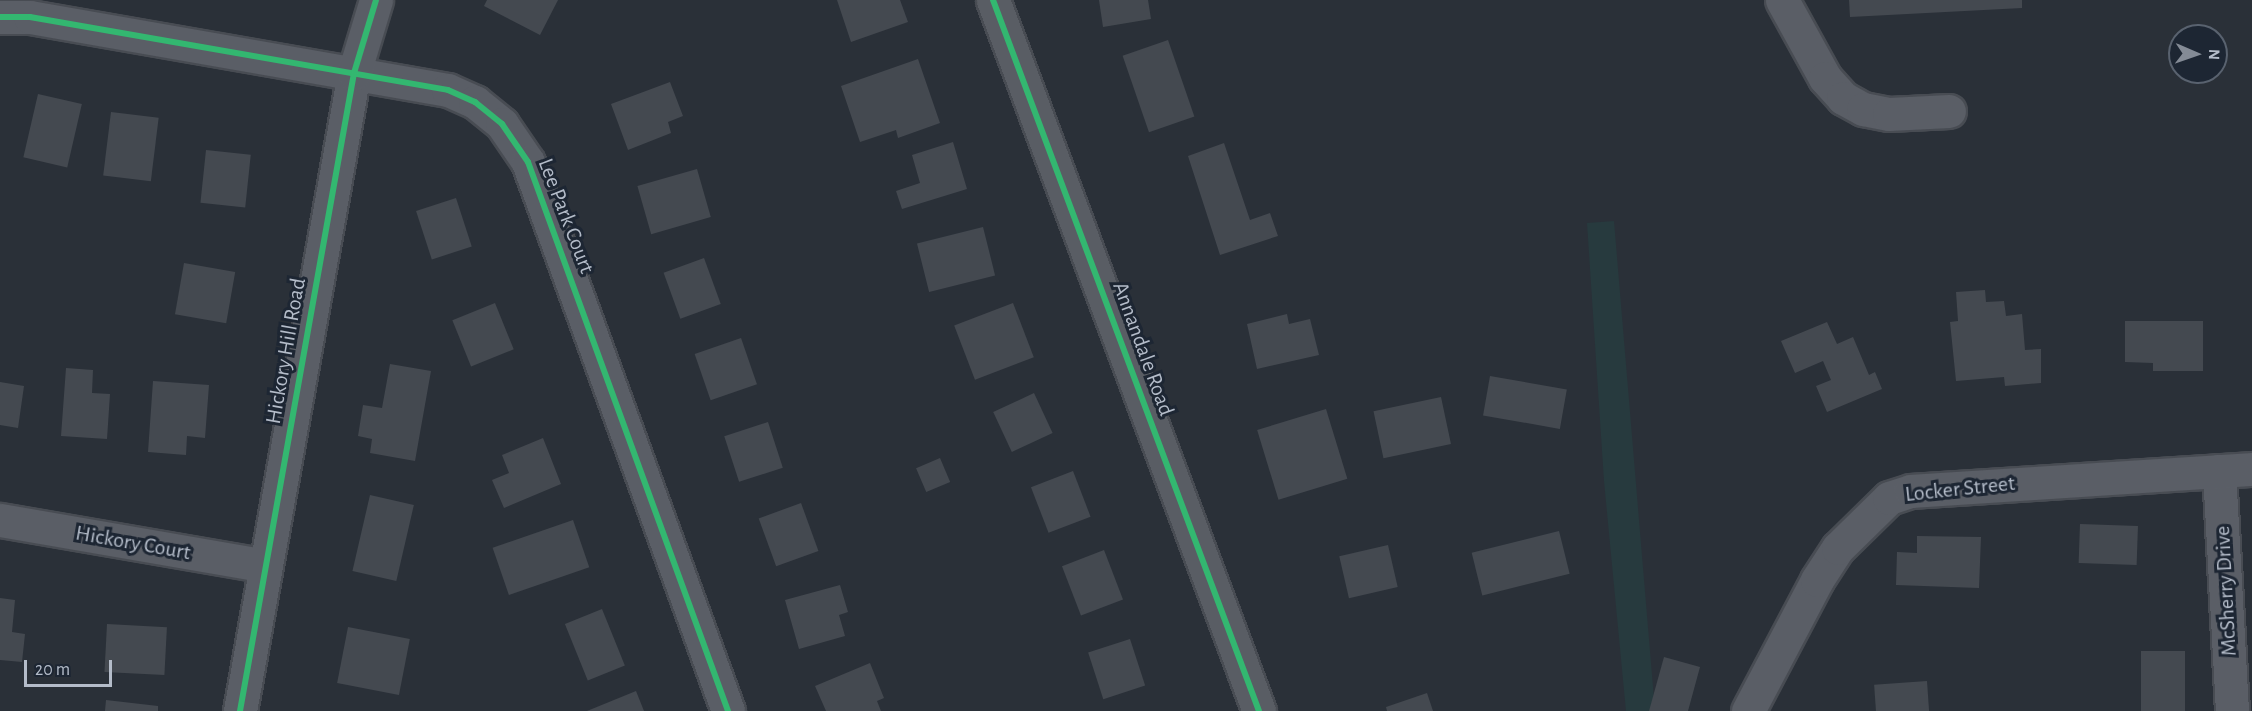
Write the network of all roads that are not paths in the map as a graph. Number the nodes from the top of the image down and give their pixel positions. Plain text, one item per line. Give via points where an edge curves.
1 (376, 0) edge
2 (993, 0) edge
3 (1782, 0) edge
4 (0, 17) edge
5 (354, 72) junction
6 (1949, 111) dead end
7 (2252, 469) edge
8 (2219, 471) junction
9 (0, 520) edge
10 (265, 566) junction
11 (240, 711) edge
12 (728, 711) edge
13 (1259, 711) edge
14 (1748, 711) edge
15 (2232, 711) edge

1 - 5 street, Hickory Hill Road
2 - 13 main road, Annandale Road
3 - 6 street via 1825,78 1843,98 1863,109 1889,114
4 - 5 street, Lee Park Court via 30,17
5 - 10 street, Hickory Hill Road
5 - 12 street, Lee Park Court via 448,90 475,102 502,124 521,148
7 - 8 street, Locker Street
8 - 14 street, Locker Street via 1911,491 1889,498 1838,548
8 - 15 street, McSherry Drive
9 - 10 street, Hickory Court
10 - 11 street, Hickory Hill Road

